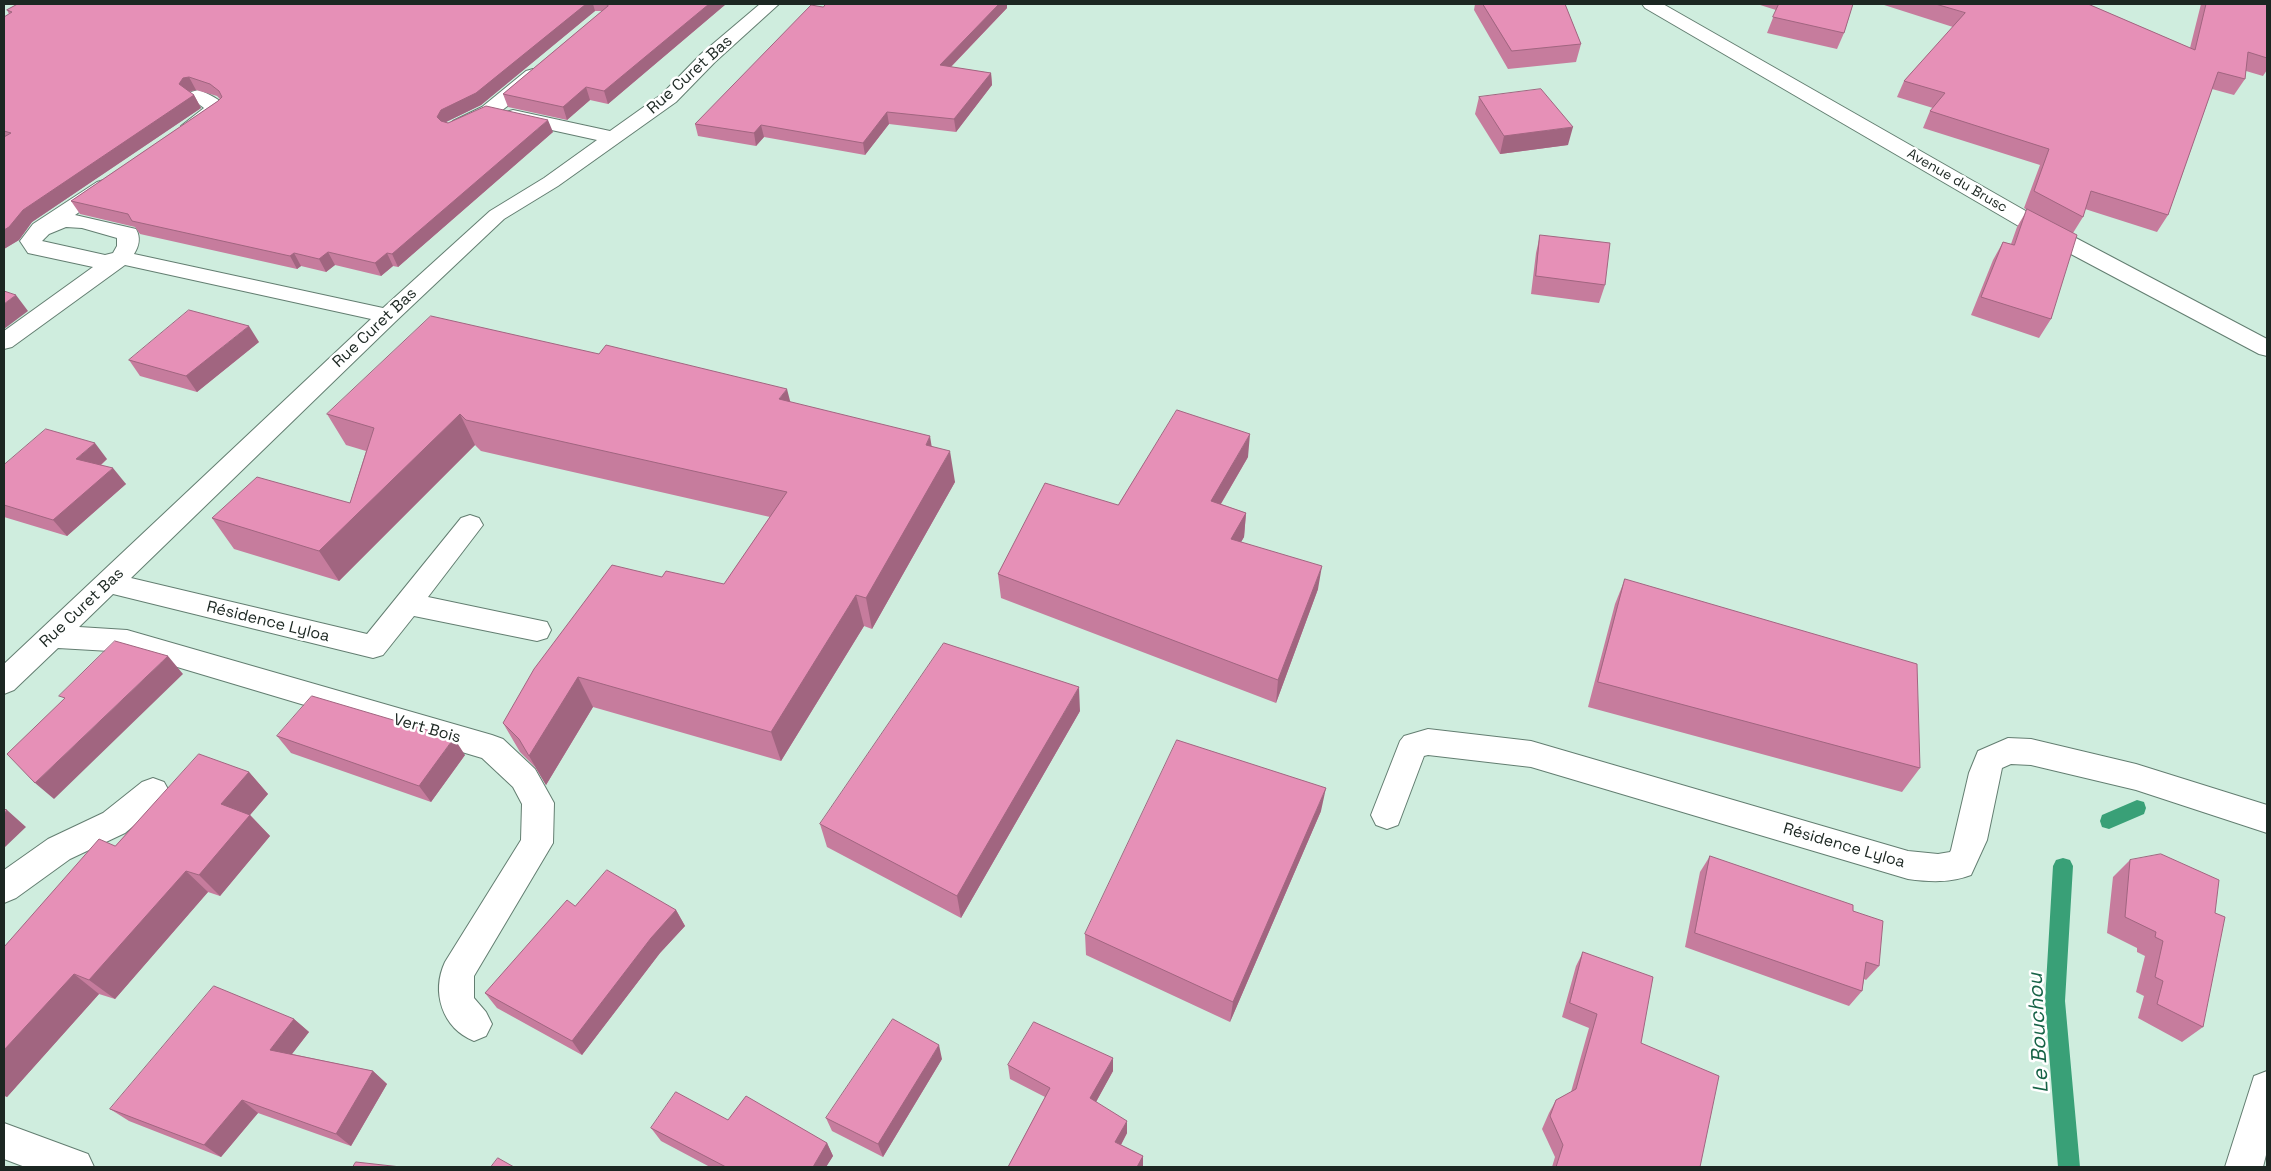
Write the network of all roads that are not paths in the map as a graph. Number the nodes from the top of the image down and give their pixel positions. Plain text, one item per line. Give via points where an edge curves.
1 (770, 4) edge
2 (1652, 4) edge
3 (549, 61) edge
4 (198, 96) edge
5 (490, 111) junction
6 (454, 128) edge
7 (177, 135) edge
8 (614, 138) junction
9 (121, 174) edge
10 (41, 229) junction
11 (121, 258) junction
12 (388, 316) junction
13 (4, 342) edge
14 (2267, 349) edge
15 (470, 525) dead end
16 (109, 583) junction
17 (408, 604) junction
18 (537, 630) dead end
19 (50, 638) junction
20 (4, 682) edge
21 (153, 791) dead end
22 (1388, 815) dead end
23 (2267, 819) edge
24 (4, 888) edge
25 (474, 1024) dead end
26 (2267, 1089) edge
27 (4, 1141) edge
28 (75, 1167) edge
29 (2244, 1167) edge

1 - 8 street, Rue Curet Bas via 708,58 669,98
2 - 14 street, Avenue du Brusc via 2030,223
3 - 5 street
4 - 7 street via 217,108
5 - 6 street
5 - 8 street
8 - 12 street, Rue Curet Bas via 497,215
9 - 10 street
10 - 11 street via 31,241 36,248 94,261
10 - 11 street via 64,221 82,222 128,234 128,246
11 - 12 street
11 - 13 street
12 - 16 street, Rue Curet Bas
15 - 17 street, Résidence Lyloa
16 - 17 street, Résidence Lyloa via 373,647
16 - 19 street, Rue Curet Bas
17 - 18 street
19 - 20 street, Rue Curet Bas
19 - 25 street, Vert Bois via 127,641 492,748 524,778 538,803 537,843 457,973 457,1004
21 - 24 street via 114,824 59,848
22 - 23 street, Résidence Lyloa via 1410,750 1415,745 1428,742 1531,754 1908,865 1938,868 1960,865 1968,852 1982,776 1989,760 2008,751 2031,752 2136,777
26 - 29 street
27 - 28 street

